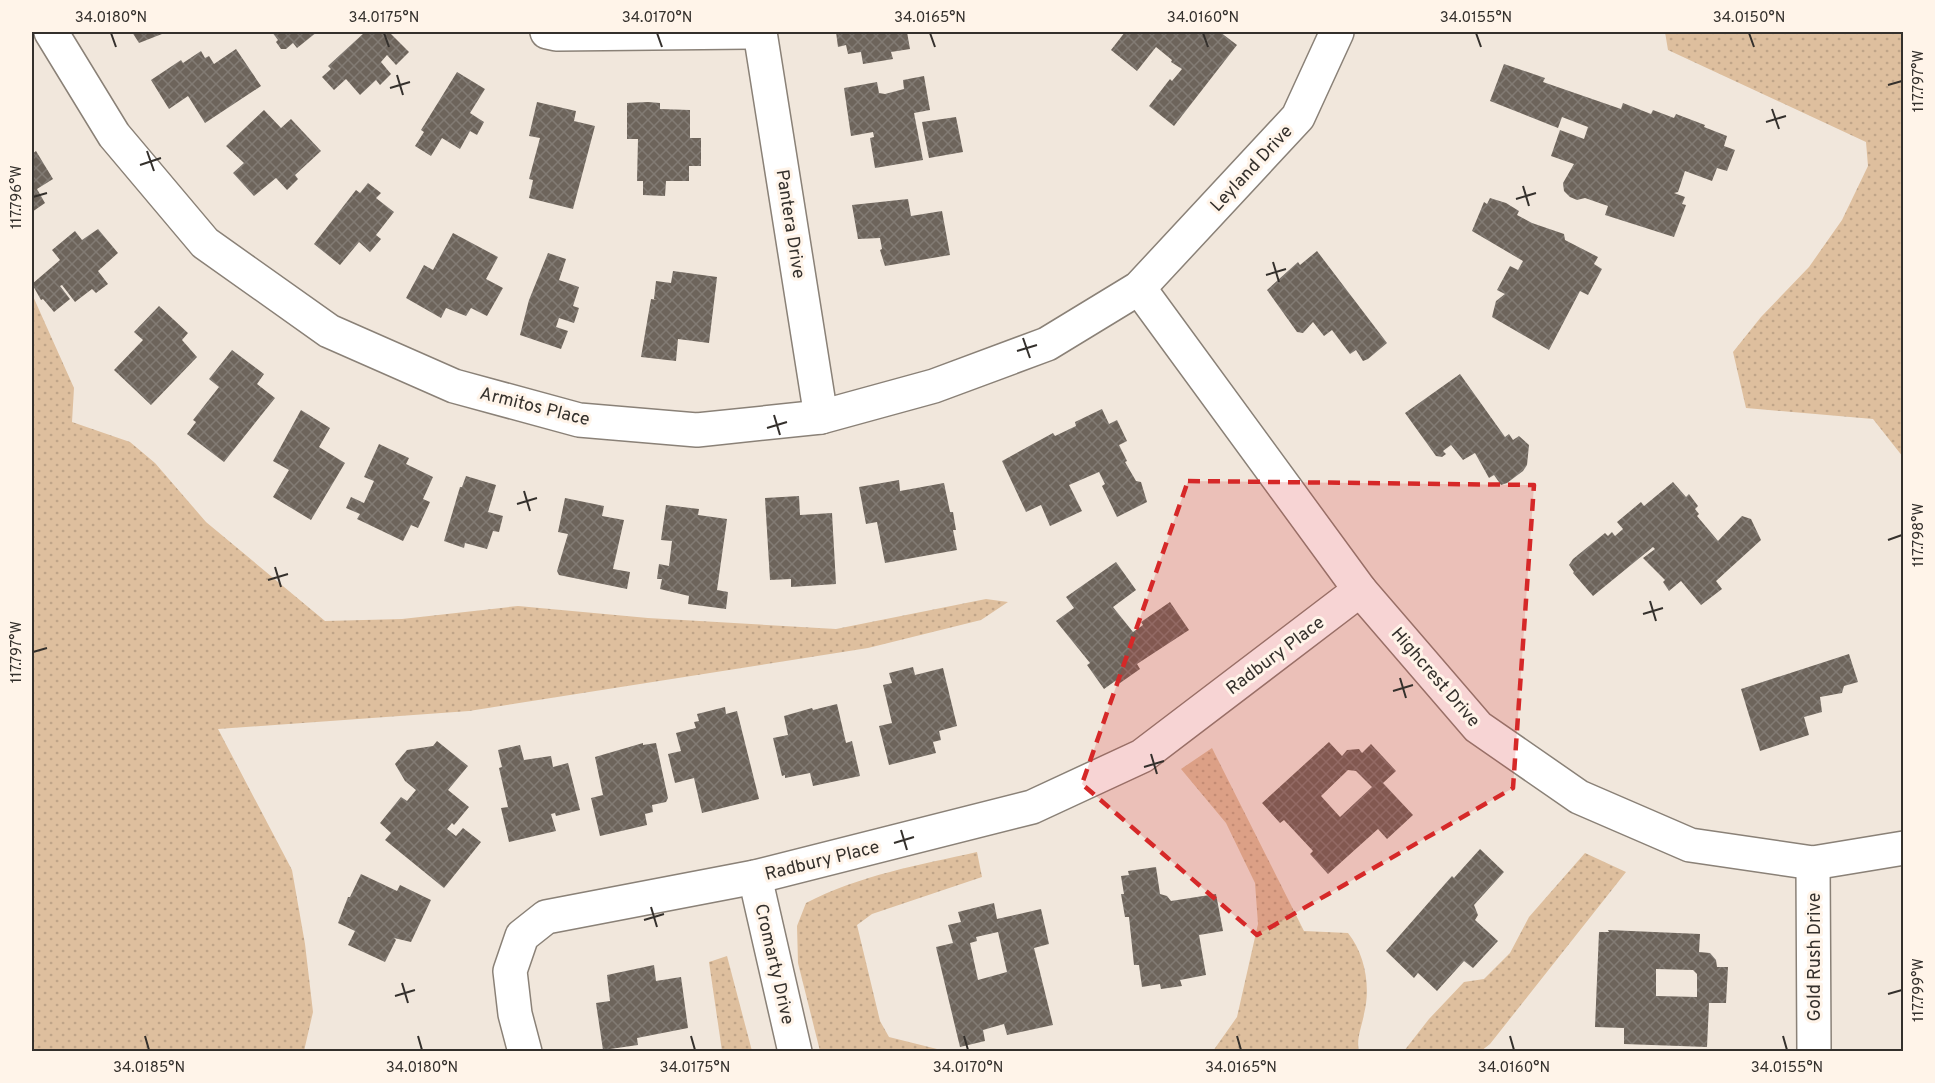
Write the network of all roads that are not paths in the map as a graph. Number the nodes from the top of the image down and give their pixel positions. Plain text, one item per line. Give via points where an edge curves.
1 (51, 32) edge
2 (547, 32) edge
3 (750, 32) edge
4 (760, 32) edge
5 (1338, 32) edge
6 (1139, 288) junction
7 (821, 417) junction
8 (1360, 590) junction
9 (1904, 848) edge
10 (1813, 863) junction
11 (755, 877) junction
12 (525, 1052) edge
13 (795, 1052) edge
14 (1814, 1052) edge

1 - 7 street, Armitos Place via 114,135 205,243 330,331 454,386 579,420 697,430
2 - 3 street
4 - 7 street, Pantera Drive
5 - 6 street, Leyland Drive via 1298,117
6 - 7 street, Armitos Place via 1047,344 934,386
6 - 8 street, Highcrest Drive
8 - 10 street, Highcrest Drive via 1478,727 1579,797 1690,845
8 - 11 street, Radbury Place via 1142,756 1032,807
9 - 10 street, Highcrest Drive
10 - 14 street, Gold Rush Drive
11 - 12 street, Radbury Place via 546,917 522,936 510,971
11 - 13 street, Cromarty Drive

